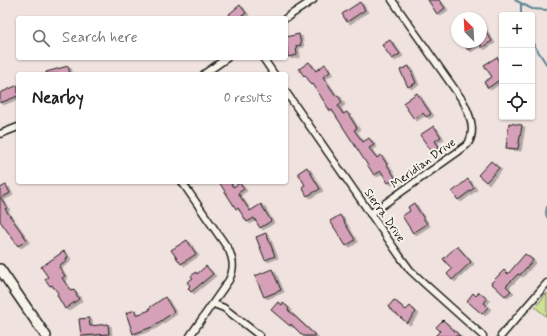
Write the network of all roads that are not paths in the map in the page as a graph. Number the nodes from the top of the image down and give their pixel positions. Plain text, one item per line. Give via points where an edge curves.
1 (313, 0) edge
2 (392, 0) edge
3 (288, 17) edge
4 (224, 60) edge
5 (264, 60) edge
6 (207, 72) edge
7 (273, 72) edge
8 (288, 95) edge
9 (16, 128) edge
10 (0, 134) edge
11 (183, 184) edge
12 (370, 214) junction
13 (0, 269) edge
14 (547, 283) edge
15 (214, 304) junction
16 (46, 336) edge
17 (190, 336) edge
18 (260, 336) edge
19 (483, 336) edge
20 (501, 336) edge

1 - 3 street
2 - 12 street, Meridian Drive via 463,101 470,117 471,131 469,142 459,151
4 - 6 street
5 - 7 street
8 - 12 street, Sierra Drive
9 - 10 street
11 - 15 street via 229,250 234,262 229,280
12 - 19 street, Sierra Drive via 410,270
13 - 16 main road
14 - 20 street
15 - 17 street
15 - 18 street via 224,308

